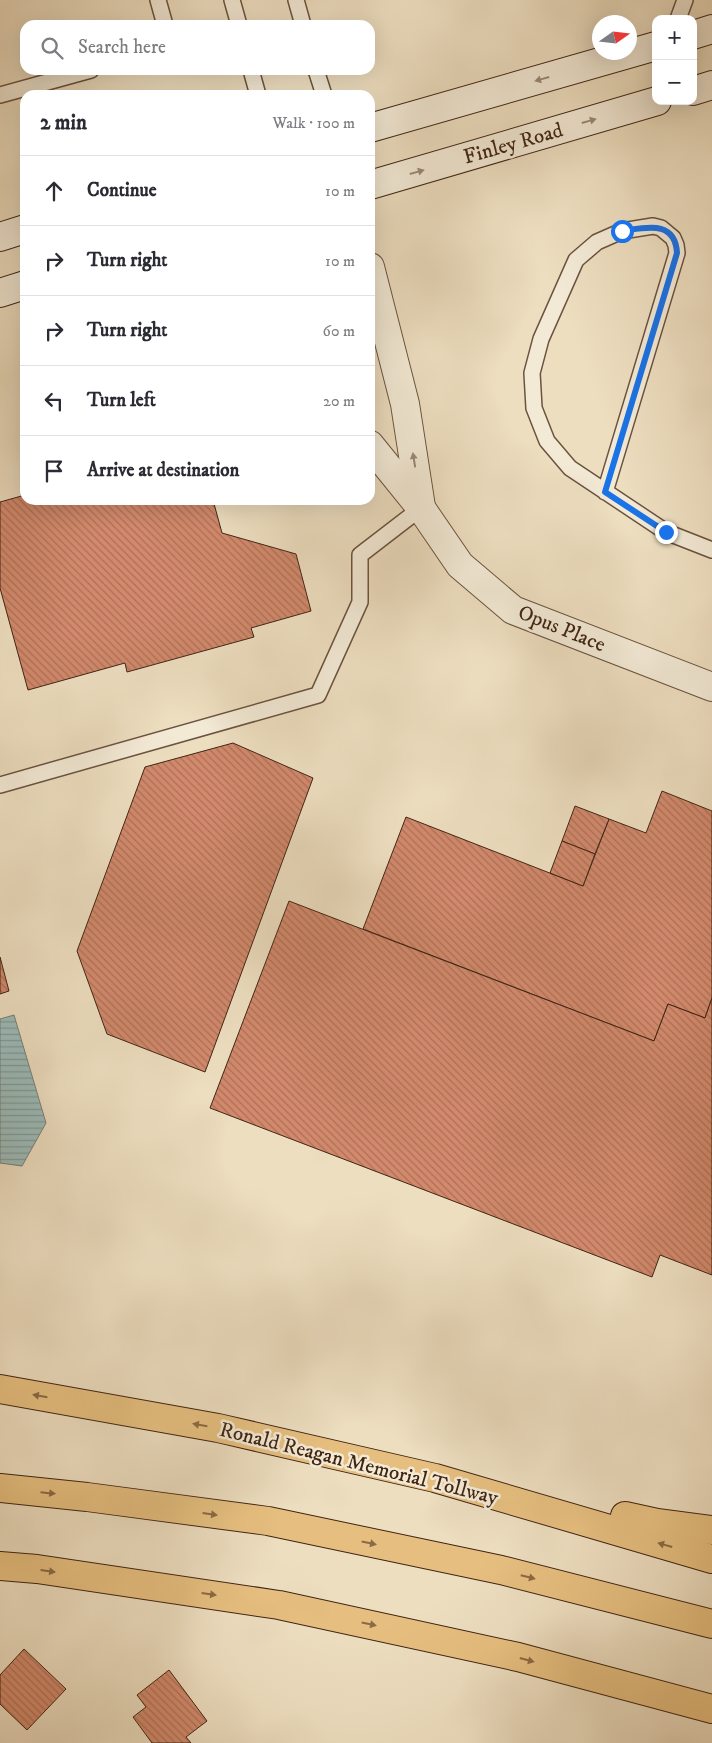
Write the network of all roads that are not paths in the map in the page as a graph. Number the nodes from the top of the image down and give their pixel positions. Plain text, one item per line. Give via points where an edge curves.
1 (158, 0) edge
2 (232, 0) edge
3 (296, 0) edge
4 (685, 0) edge
5 (679, 15) edge
6 (164, 20) edge
7 (238, 20) edge
8 (302, 20) edge
9 (712, 29) edge
10 (697, 34) edge
11 (652, 46) edge
12 (73, 75) edge
13 (253, 75) edge
14 (318, 75) edge
15 (712, 85) edge
16 (257, 90) edge
17 (322, 90) edge
18 (697, 90) edge
19 (0, 95) edge
20 (652, 102) edge
21 (375, 127) edge
22 (375, 185) edge
23 (20, 231) edge
24 (0, 237) edge
25 (20, 287) edge
26 (375, 287) edge
27 (0, 293) edge
28 (375, 451) edge
29 (605, 492) junction
30 (421, 508) junction
31 (712, 550) edge
32 (712, 687) edge
33 (0, 785) edge
34 (0, 1389) edge
35 (435, 1478) junction
36 (0, 1488) edge
37 (712, 1530) edge
38 (712, 1559) edge
39 (0, 1566) edge
40 (712, 1624) edge
41 (712, 1709) edge

1 - 6 lane
2 - 7 lane
3 - 8 lane
4 - 5 lane
9 - 10 main road
11 -> 21 main road
12 - 19 lane
13 - 16 lane
14 - 17 lane
15 - 18 main road
22 -> 20 main road, Finley Road
23 - 24 main road
25 - 27 main road
30 -> 26 main road, Opus Place via 405,404
28 - 30 main road, Opus Place
29 - 29 lane via 570,468 547,441 534,408 532,373 540,339 576,260 597,242 622,231 653,226 673,238 677,253
29 - 31 lane via 666,532
30 - 32 main road, Opus Place via 460,565 513,610
30 - 33 lane via 360,555 360,602 318,695
35 -> 34 highway, Ronald Reagan Memorial Tollway via 218,1428
35 - 37 highway via 657,1523
38 -> 35 highway, Ronald Reagan Memorial Tollway
36 -> 40 highway via 268,1522 501,1570
39 -> 41 highway via 279,1605 518,1657

